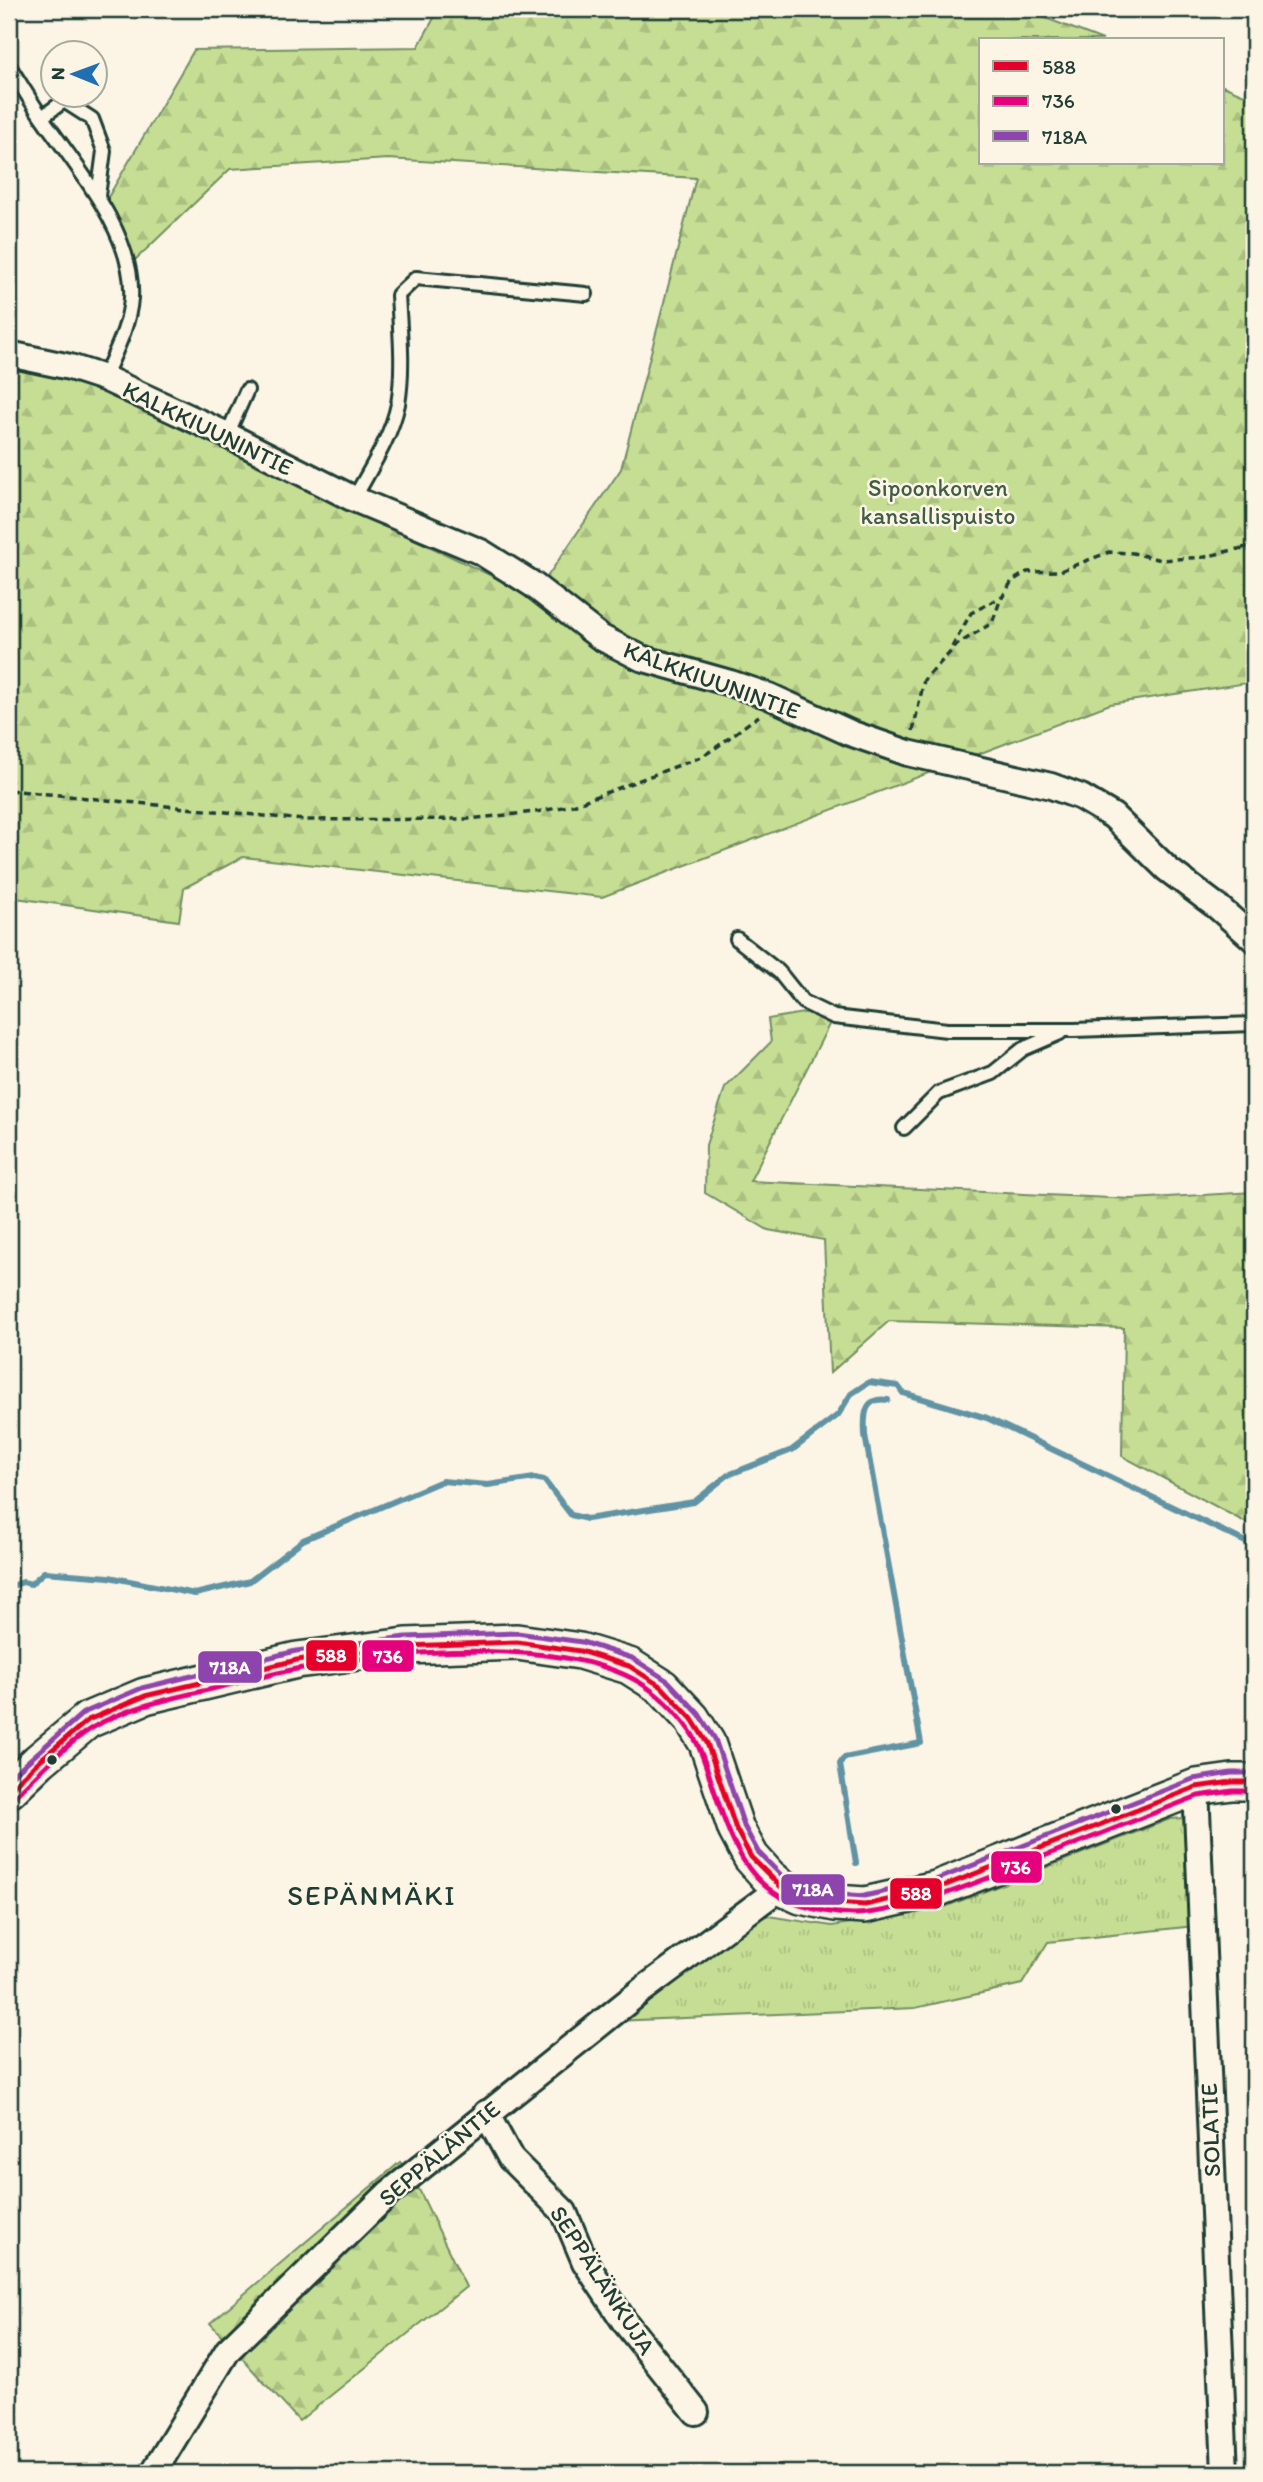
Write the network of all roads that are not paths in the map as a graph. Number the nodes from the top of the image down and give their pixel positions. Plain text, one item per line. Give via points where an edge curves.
1 (9, 65) edge
2 (42, 117) junction
3 (98, 196) junction
4 (586, 294) dead end
5 (9, 354) edge
6 (104, 378) junction
7 (247, 390) dead end
8 (227, 435) junction
9 (354, 499) junction
10 (737, 939) dead end
11 (1254, 939) edge
12 (1254, 1024) edge
13 (1074, 1030) junction
14 (904, 1128) dead end
15 (1254, 1782) edge
16 (1196, 1787) junction
17 (9, 1790) edge
18 (781, 1887) junction
19 (486, 2113) junction
20 (696, 2412) dead end
21 (153, 2473) edge
22 (1225, 2473) edge

1 - 2 lane
2 - 3 lane
2 - 3 lane via 64,101 92,119 104,151
3 - 6 lane via 129,268 131,297 127,327
4 - 9 lane via 416,278 408,284 398,295 401,377 397,406 386,440
5 - 6 street, KALKKIUUNINTIE
6 - 8 street, KALKKIUUNINTIE
7 - 8 lane
8 - 9 street, KALKKIUUNINTIE
9 - 11 street, KALKKIUUNINTIE via 481,552 533,584 600,637 641,658 769,696 850,733 908,753 1081,797 1113,816 1167,869
10 - 13 lane via 779,972 803,1002 834,1017 947,1030
12 - 13 lane
13 - 14 lane via 1023,1049 993,1073 939,1093
15 - 16 street
16 - 18 street via 936,1889 888,1901 835,1903
16 - 22 street, SOLATIE
17 - 18 street via 88,1720 145,1696 297,1660 406,1646 530,1644 580,1651 629,1666 662,1687 707,1743 736,1829 751,1857
18 - 19 street, SEPPÄLÄNTIE
19 - 20 street, SEPPÄLÄNKUJA via 511,2159 564,2212 592,2272 624,2321
19 - 21 street, SEPPÄLÄNTIE via 388,2193 228,2350

